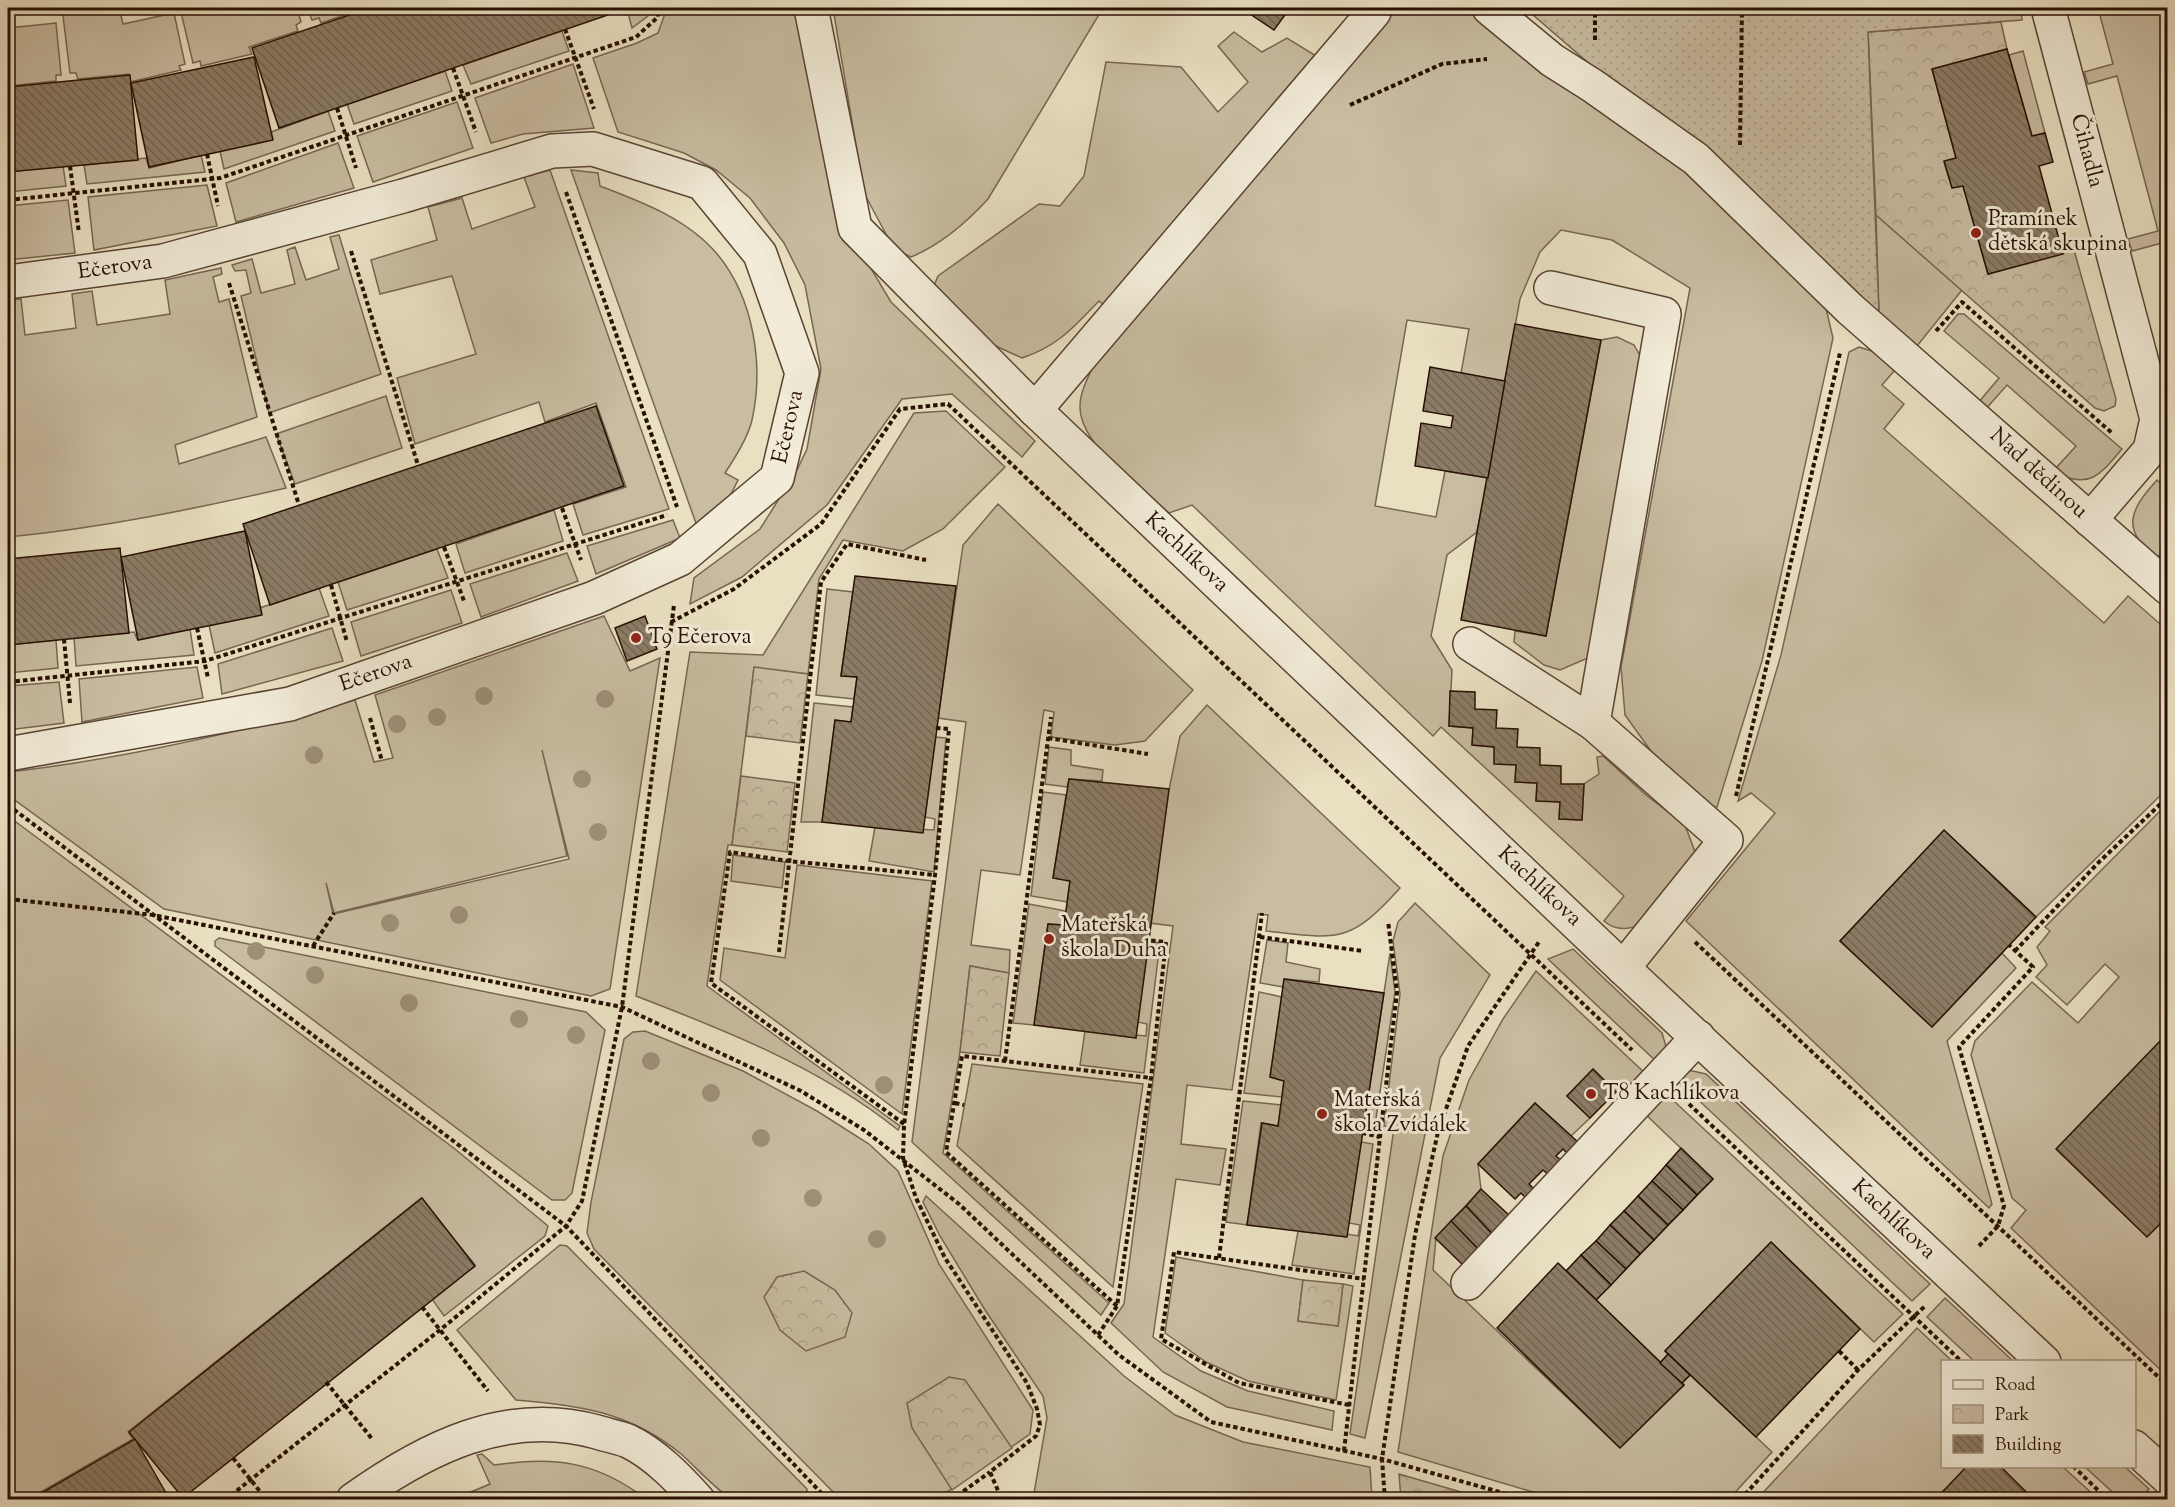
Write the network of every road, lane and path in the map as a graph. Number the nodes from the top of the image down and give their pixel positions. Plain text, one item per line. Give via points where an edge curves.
1 (658, 8) edge
2 (811, 8) edge
3 (1490, 8) edge
4 (1742, 8) edge
5 (2048, 8) edge
6 (1374, 12) dead end
7 (566, 29) dead end
8 (576, 59) junction
9 (1552, 60) junction
10 (453, 68) dead end
11 (463, 95) junction
12 (1347, 106) dead end
13 (337, 108) dead end
14 (1740, 119) dead end
15 (345, 135) junction
16 (552, 151) junction
17 (207, 154) dead end
18 (610, 155) junction
19 (70, 166) dead end
20 (489, 169) junction
21 (212, 179) junction
22 (75, 194) junction
23 (8, 200) edge
24 (354, 210) junction
25 (226, 244) junction
26 (83, 272) junction
27 (8, 282) edge
28 (1551, 288) dead end
29 (1850, 309) junction
30 (1910, 360) junction
31 (1035, 410) junction
32 (2143, 458) junction
33 (418, 465) dead end
34 (299, 505) dead end
35 (561, 508) dead end
36 (679, 511) junction
37 (2090, 520) junction
38 (575, 545) junction
39 (444, 547) dead end
40 (681, 559) junction
41 (926, 561) dead end
42 (458, 583) junction
43 (2168, 588) edge
44 (594, 598) junction
45 (671, 622) junction
46 (197, 628) dead end
47 (64, 639) dead end
48 (478, 639) junction
49 (1470, 644) dead end
50 (205, 661) junction
51 (67, 675) junction
52 (8, 682) edge
53 (366, 707) dead end
54 (217, 717) junction
55 (1051, 717) dead end
56 (1593, 723) junction
57 (936, 728) dead end
58 (1048, 738) junction
59 (75, 742) junction
60 (8, 754) edge
61 (1149, 754) dead end
62 (382, 761) dead end
63 (2168, 797) edge
64 (8, 805) edge
65 (1726, 840) junction
66 (788, 861) junction
67 (936, 875) junction
68 (8, 898) edge
69 (334, 913) dead end
70 (1262, 913) dead end
71 (153, 915) junction
72 (1666, 915) junction
73 (1388, 921) dead end
74 (1260, 937) junction
75 (1147, 940) dead end
76 (2009, 945) dead end
77 (313, 946) junction
78 (1363, 951) dead end
79 (2015, 951) junction
80 (778, 952) dead end
81 (1530, 954) junction
82 (1623, 968) junction
83 (622, 1007) junction
84 (1698, 1037) junction
85 (1005, 1060) junction
86 (1660, 1077) junction
87 (1151, 1078) junction
88 (955, 1103) junction
89 (964, 1105) dead end
90 (904, 1125) junction
91 (1363, 1133) dead end
92 (1380, 1137) junction
93 (903, 1158) junction
94 (566, 1226) junction
95 (1998, 1226) junction
96 (1219, 1258) junction
97 (1952, 1276) junction
98 (1364, 1279) junction
99 (1468, 1283) dead end
100 (1117, 1306) junction
101 (422, 1307) dead end
102 (1915, 1317) junction
103 (440, 1330) junction
104 (1098, 1335) junction
105 (1839, 1351) dead end
106 (1960, 1360) edge
107 (2042, 1360) edge
108 (1858, 1370) junction
109 (326, 1382) dead end
110 (2168, 1386) edge
111 (345, 1405) junction
112 (1349, 1405) junction
113 (515, 1424) junction
114 (2136, 1449) edge
115 (1344, 1451) junction
116 (233, 1458) dead end
117 (1382, 1459) junction
118 (2074, 1468) edge
119 (396, 1469) junction
120 (990, 1472) junction
121 (2168, 1478) edge
122 (250, 1479) junction
123 (225, 1500) edge
124 (267, 1500) edge
125 (353, 1500) edge
126 (698, 1500) edge
127 (828, 1500) edge
128 (951, 1500) edge
129 (1002, 1500) edge
130 (1385, 1500) edge
131 (1528, 1500) edge
132 (1740, 1500) edge
133 (2108, 1500) edge

1 - 8 path via 658,17 636,37
2 - 31 street, Kachlíkova via 855,228
3 - 9 street, Nad dědinou
4 - 14 path
5 - 32 street, Čihadla via 2157,419 2150,450
6 - 31 street
7 - 8 path
8 - 11 path
8 - 18 path
9 - 12 path via 1474,59 1442,64
9 - 29 street, Nad dědinou via 1696,159
10 - 11 path
11 - 15 path
11 - 20 path
13 - 15 path
15 - 21 path
15 - 24 path
16 - 18 street, Ečerova via 593,149
16 - 20 street, Ečerova
16 - 36 path
17 - 21 path
18 - 40 street, Ečerova via 702,183 760,254 802,373 777,478
19 - 22 path
20 - 24 street, Ečerova
21 - 22 path
21 - 25 path
22 - 23 path
22 - 26 path
24 - 25 street, Ečerova
24 - 33 path
25 - 26 street, Ečerova via 163,261
25 - 34 path via 223,267
26 - 27 street, Ečerova
28 - 56 street via 1664,314
29 - 30 street, Nad dědinou
29 - 65 path
30 - 32 path via 1962,302
30 - 37 street, Nad dědinou
31 - 82 street, Kachlíkova
32 - 37 street, Čihadla
35 - 38 path
36 - 38 path
36 - 40 path via 686,534
37 - 43 street, Nad dědinou
38 - 42 path
38 - 44 path
39 - 42 path
40 - 44 street, Ečerova
40 - 45 path
41 - 66 path via 847,544 821,582
42 - 48 path
42 - 50 path
44 - 48 street, Ečerova
45 - 81 path via 734,589 821,524 900,409 948,404
45 - 83 path
46 - 50 path
47 - 51 path
48 - 54 street, Ečerova via 290,704
49 - 56 street
50 - 51 path
50 - 54 path
51 - 52 path
51 - 59 path
53 - 62 path
54 - 59 street, Ečerova
55 - 58 path
56 - 65 street
57 - 67 path via 949,729
58 - 61 path
58 - 85 path
59 - 60 street, Ečerova
63 - 79 path via 2099,862
64 - 71 path
65 - 72 street
66 - 67 path
66 - 80 path
66 - 90 path via 730,852 711,983
67 - 90 path
68 - 71 path
69 - 77 path
70 - 74 path
71 - 77 path
71 - 94 path
72 - 82 street
72 - 95 path
73 - 92 path via 1397,992
74 - 78 path
74 - 96 path
75 - 87 path via 1166,942
76 - 79 path
77 - 83 path
79 - 95 path via 2033,967 1959,1047 2004,1206
81 - 86 path
81 - 117 path via 1468,1046 1438,1132 1415,1235
82 - 84 street, Kachlíkova
83 - 93 path via 801,1090
83 - 94 path via 582,1201
84 - 86 street
84 - 97 street, Kachlíkova
85 - 87 path
85 - 88 path via 962,1056
86 - 99 street
86 - 102 path
87 - 100 path
88 - 89 path
88 - 100 path via 946,1152
90 - 93 path
91 - 92 path
92 - 98 path
93 - 104 path via 960,1204
93 - 120 path via 916,1198 945,1258 1027,1383 1037,1409 1040,1425 1036,1436
94 - 103 path
94 - 127 path
95 - 110 path
96 - 98 path
96 - 112 path via 1174,1252 1161,1339 1239,1383
97 - 102 path
97 - 107 street, Kachlíkova
98 - 112 path
100 - 104 path
101 - 103 path
102 - 106 path
102 - 108 path
103 - 111 path
103 - 113 path
104 - 115 path via 1119,1355 1211,1422
105 - 108 path
108 - 132 path
109 - 111 path
111 - 119 path
111 - 122 path
112 - 115 path
113 - 119 street via 456,1441
113 - 126 street via 573,1426 627,1441 671,1471
114 - 121 street
115 - 117 path
116 - 122 path
117 - 130 path
117 - 131 path
118 - 133 path
119 - 125 street
120 - 128 path
120 - 129 path
122 - 123 path
122 - 124 path

